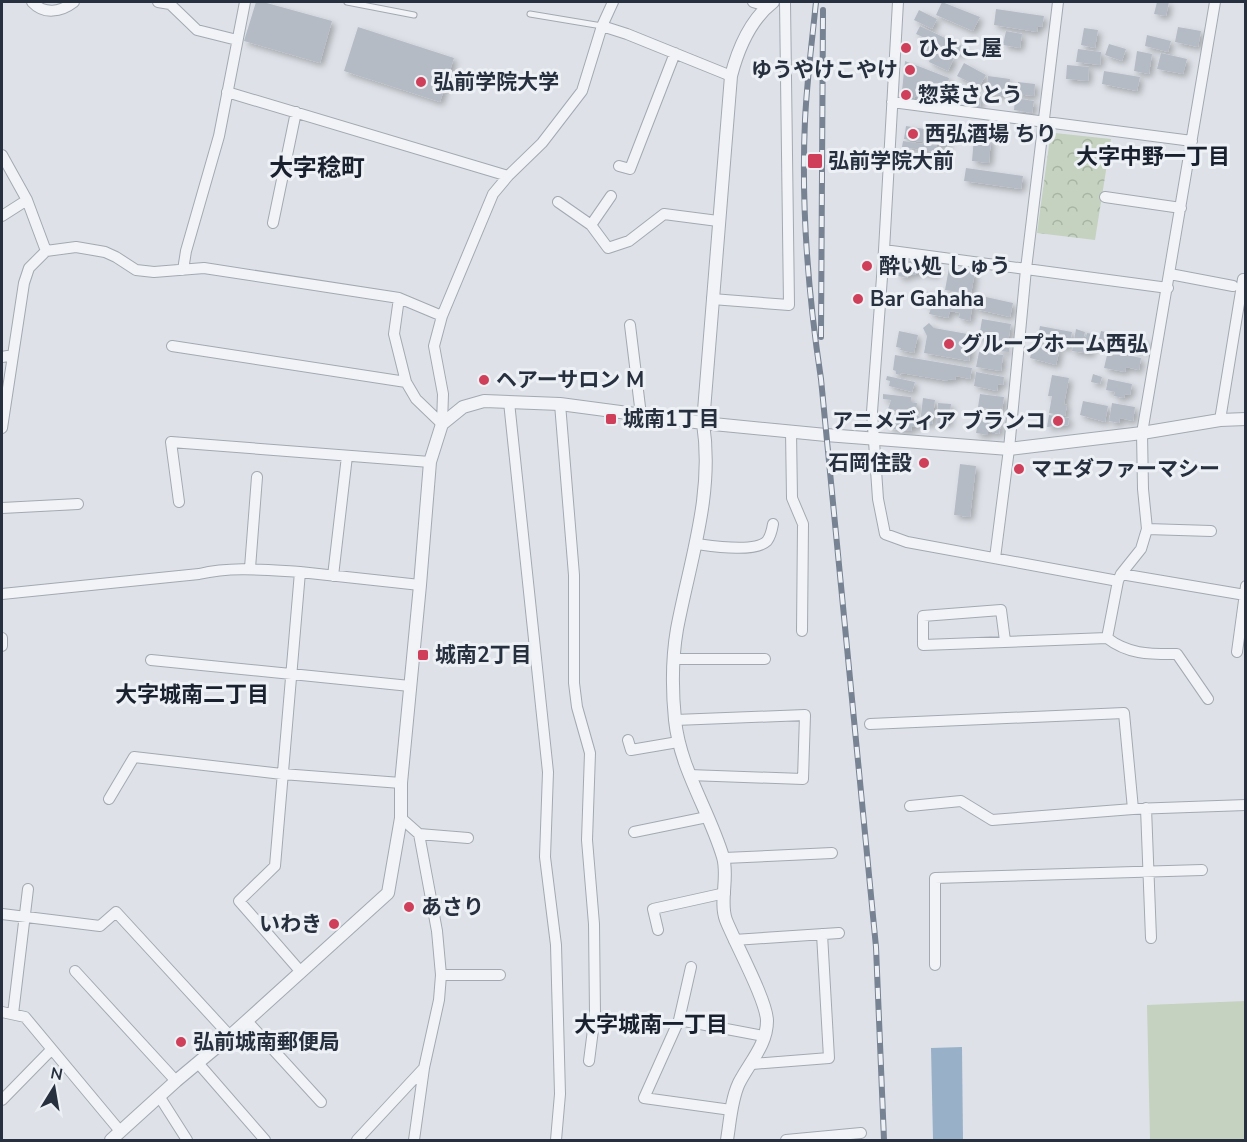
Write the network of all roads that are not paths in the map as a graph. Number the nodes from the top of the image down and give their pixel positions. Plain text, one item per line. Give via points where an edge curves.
1 (32, 2) edge
2 (74, 2) edge
3 (158, 2) edge
4 (245, 2) edge
5 (347, 2) edge
6 (613, 2) edge
7 (753, 2) edge
8 (785, 2) edge
9 (898, 2) edge
10 (1058, 2) edge
11 (1215, 2) edge
12 (770, 4) edge
13 (530, 14) dead end
14 (414, 15) dead end
15 (602, 26) junction
16 (237, 40) junction
17 (675, 53) junction
18 (731, 76) junction
19 (227, 92) junction
20 (892, 102) junction
21 (296, 112) junction
22 (1045, 122) junction
23 (1192, 141) junction
24 (2, 155) edge
25 (619, 166) dead end
26 (508, 176) junction
27 (611, 196) dead end
28 (1105, 197) dead end
29 (27, 200) junction
30 (558, 202) dead end
31 (1181, 208) junction
32 (2, 216) edge
33 (718, 221) junction
34 (273, 223) dead end
35 (591, 225) junction
36 (884, 250) junction
37 (46, 251) junction
38 (1026, 269) junction
39 (183, 270) junction
40 (1170, 274) junction
41 (1243, 279) dead end
42 (1233, 286) dead end
43 (1168, 288) junction
44 (399, 298) junction
45 (712, 299) junction
46 (442, 316) junction
47 (630, 325) dead end
48 (172, 346) dead end
49 (13, 355) junction
50 (2, 357) edge
51 (406, 382) junction
52 (509, 402) junction
53 (560, 404) junction
54 (641, 415) junction
55 (1245, 419) edge
56 (1220, 420) junction
57 (703, 423) junction
58 (442, 424) junction
59 (2, 428) edge
60 (791, 431) junction
61 (1143, 433) junction
62 (873, 438) junction
63 (1009, 449) junction
64 (347, 456) junction
65 (430, 462) junction
66 (257, 477) dead end
67 (179, 502) dead end
68 (78, 504) dead end
69 (2, 508) edge
70 (773, 524) dead end
71 (1147, 529) junction
72 (1211, 531) dead end
73 (697, 544) junction
74 (995, 558) junction
75 (250, 568) junction
76 (300, 572) junction
77 (333, 576) junction
78 (1119, 578) junction
79 (420, 585) junction
80 (1245, 591) edge
81 (2, 594) edge
82 (802, 631) dead end
83 (2, 638) edge
84 (1107, 638) junction
85 (1005, 641) junction
86 (2, 644) edge
87 (1237, 652) dead end
88 (673, 659) junction
89 (765, 659) dead end
90 (152, 660) dead end
91 (291, 674) junction
92 (410, 686) junction
93 (1208, 699) dead end
94 (675, 720) junction
95 (870, 724) dead end
96 (628, 740) dead end
97 (678, 742) junction
98 (282, 774) junction
99 (689, 775) junction
100 (401, 783) junction
101 (110, 799) dead end
102 (1245, 805) edge
103 (910, 806) dead end
104 (1146, 808) junction
105 (1133, 809) junction
106 (707, 816) junction
107 (401, 818) junction
108 (634, 832) dead end
109 (419, 834) junction
110 (468, 838) dead end
111 (832, 853) dead end
112 (724, 858) junction
113 (1202, 870) dead end
114 (1149, 871) junction
115 (28, 889) dead end
116 (725, 893) junction
117 (2, 914) edge
118 (26, 917) junction
119 (658, 930) dead end
120 (839, 933) dead end
121 (822, 934) junction
122 (1151, 938) dead end
123 (734, 940) junction
124 (935, 965) dead end
125 (691, 967) dead end
126 (75, 971) dead end
127 (301, 972) junction
128 (441, 975) junction
129 (500, 975) dead end
130 (2, 1012) edge
131 (14, 1014) junction
132 (679, 1020) junction
133 (247, 1021) junction
134 (230, 1036) junction
135 (764, 1036) junction
136 (51, 1050) junction
137 (589, 1061) dead end
138 (198, 1063) junction
139 (752, 1064) junction
140 (424, 1068) junction
141 (176, 1081) junction
142 (159, 1096) junction
143 (2, 1100) edge
144 (321, 1102) dead end
145 (731, 1110) junction
146 (861, 1133) dead end
147 (116, 1136) edge
148 (187, 1140) edge
149 (265, 1140) edge
150 (357, 1140) edge
151 (414, 1140) edge
152 (556, 1140) edge
153 (727, 1140) edge
154 (786, 1140) edge

1 - 2 street via 47,11 58,11
3 - 16 street via 170,4 197,30
4 - 16 street
5 - 14 lane
6 - 15 street
7 - 12 street
8 - 45 street via 789,305
9 - 20 street
10 - 22 street
11 - 23 street
12 - 18 street via 743,41
13 - 15 lane
15 - 17 street
15 - 26 street via 582,91 542,143
16 - 19 street
17 - 18 street
17 - 25 street via 630,169
18 - 33 street
19 - 21 street
19 - 39 street
20 - 22 street
20 - 36 street
21 - 26 street
21 - 34 street
22 - 23 street
22 - 38 street
23 - 31 street
24 - 29 street
26 - 46 street via 493,194
27 - 35 street
28 - 31 street
29 - 32 street
29 - 37 street
30 - 35 street
31 - 40 street
33 - 35 street via 664,214 629,242 608,248
33 - 45 street
36 - 38 street
36 - 62 street
37 - 39 street via 76,247 105,252 136,270
37 - 49 street via 29,268 24,283
38 - 43 street
38 - 63 street
39 - 44 street via 204,268
40 - 42 street
40 - 43 street
41 - 56 street
43 - 61 street
44 - 46 street
44 - 51 street via 394,334
45 - 57 street
46 - 58 street via 434,346 443,394
47 - 54 street
48 - 51 street
49 - 50 street
49 - 59 street
51 - 58 street via 416,399
52 - 53 street
52 - 58 street via 484,400 463,407
52 - 152 street via 548,772 545,857 556,945 561,1094
53 - 54 street
53 - 137 street via 574,574 576,707 590,753 587,840 594,924 595,1014
54 - 57 street
55 - 56 street
56 - 61 street
57 - 60 street
57 - 73 street via 705,491
58 - 65 street
60 - 62 street
60 - 82 street via 792,498 803,524
61 - 63 street
61 - 71 street
62 - 63 street
62 - 74 street via 885,534 907,542
63 - 74 street
64 - 65 street
64 - 67 street via 171,442
64 - 77 street
65 - 79 street
66 - 75 street
68 - 69 street
70 - 73 street via 768,540 761,545
71 - 72 street
71 - 78 street via 1142,549
73 - 88 street
74 - 78 street
75 - 76 street
75 - 81 street
76 - 77 street
76 - 91 street
77 - 79 street
78 - 80 street
78 - 84 street
79 - 92 street
80 - 87 street
83 - 86 street
84 - 85 street
84 - 93 street via 1136,653 1177,654
85 - 85 street via 923,645 923,616 1001,610
88 - 89 street
88 - 94 street
90 - 91 street
91 - 92 street
91 - 98 street
92 - 100 street
94 - 97 street
94 - 99 street via 805,715 802,779
95 - 105 street via 1124,713
96 - 97 street via 631,750
97 - 99 street
98 - 100 street
98 - 101 street via 134,757
98 - 127 street via 275,866 238,901
99 - 106 street
100 - 107 street
102 - 104 street
103 - 105 street via 961,801 993,820
104 - 105 street
104 - 114 street
106 - 108 street
106 - 112 street
107 - 109 street
107 - 127 street via 388,893
109 - 110 street
109 - 128 street
111 - 112 street
112 - 116 street
113 - 114 street
114 - 122 street
114 - 124 street via 935,879
115 - 118 street
116 - 119 street via 653,909
116 - 123 street via 725,916
117 - 118 street
118 - 131 street
118 - 134 street via 100,926 116,912
120 - 121 street
121 - 123 street
121 - 139 street via 829,1058
123 - 135 street via 761,999 767,1020
125 - 132 street
126 - 141 street
127 - 133 street
128 - 129 street
128 - 140 street
130 - 131 street
131 - 136 street via 25,1017
132 - 135 street
132 - 145 street via 644,1098
133 - 134 street
133 - 144 street
134 - 138 street
135 - 139 street
136 - 143 street
136 - 147 street
138 - 141 street
138 - 149 street
139 - 145 street via 739,1083
140 - 150 street
140 - 151 street
141 - 142 street
142 - 147 street
142 - 148 street
145 - 153 street
146 - 154 street

